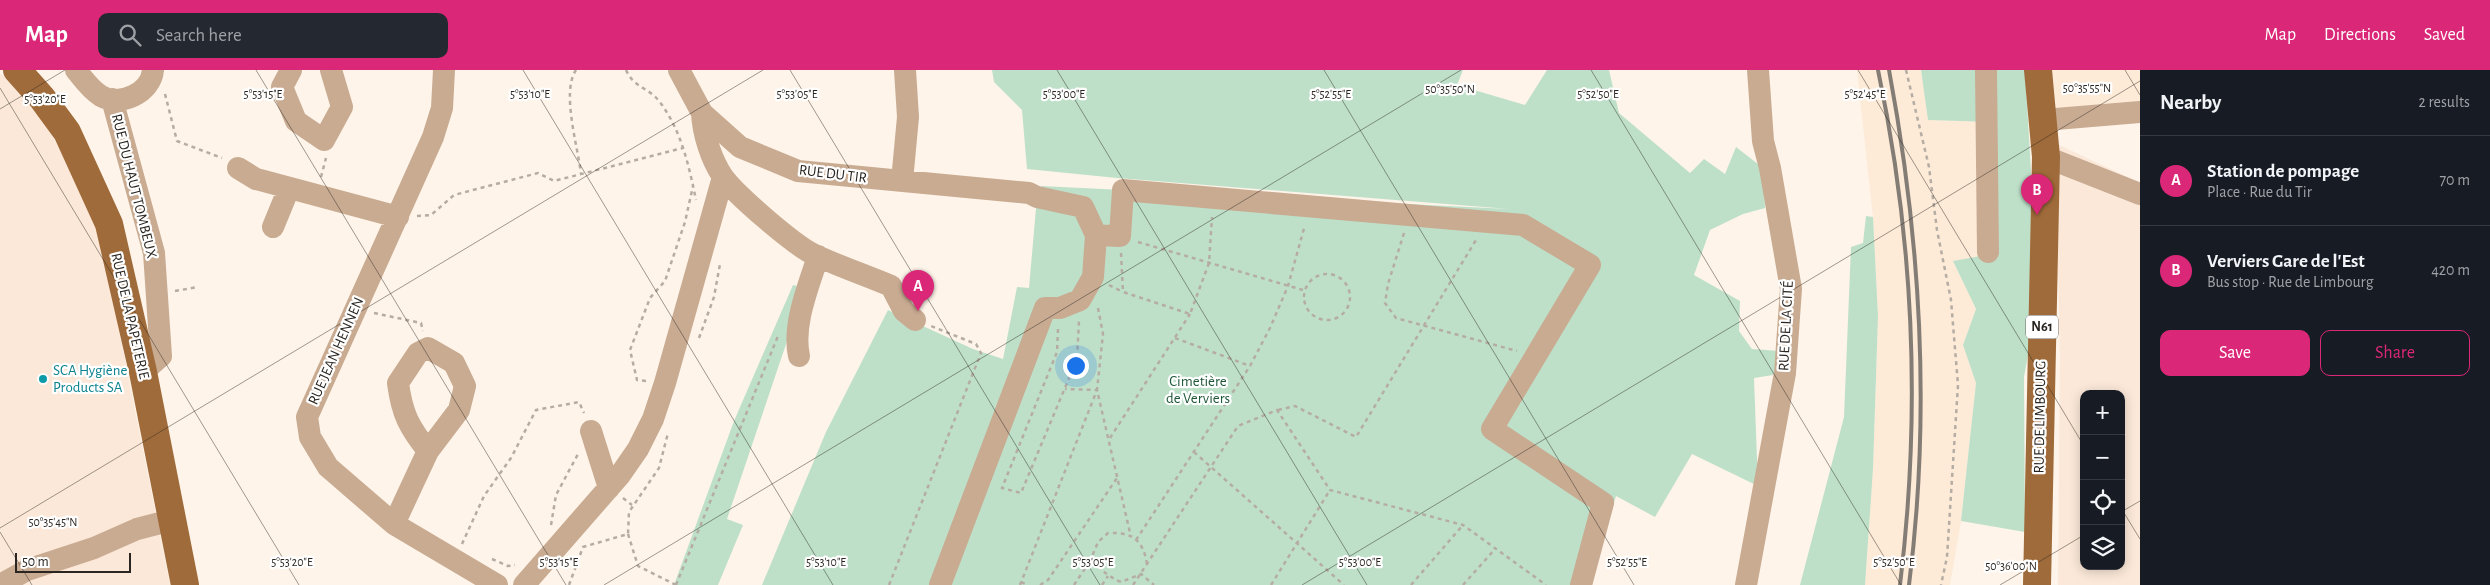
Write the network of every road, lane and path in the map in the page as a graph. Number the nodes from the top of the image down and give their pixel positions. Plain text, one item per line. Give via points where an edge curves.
1 (17, 70) edge
2 (76, 70) edge
3 (290, 70) edge
4 (331, 70) edge
5 (444, 70) edge
6 (576, 70) edge
7 (626, 70) edge
8 (679, 70) edge
9 (905, 70) edge
10 (1758, 70) edge
11 (1906, 70) edge
12 (1986, 70) edge
13 (2038, 70) edge
14 (158, 79) edge
15 (112, 99) junction
16 (2140, 112) edge
17 (702, 113) junction
18 (2044, 120) junction
19 (324, 140) junction
20 (683, 148) junction
21 (2046, 157) junction
22 (238, 168) joint
23 (581, 174) junction
24 (723, 177) junction
25 (902, 182) junction
26 (693, 186) junction
27 (289, 188) junction
28 (2140, 194) edge
29 (317, 195) junction
30 (1212, 198) junction
31 (697, 205) dead end
32 (1310, 206) junction
33 (400, 214) junction
34 (1409, 215) junction
35 (1487, 222) junction
36 (273, 227) dead end
37 (1096, 235) junction
38 (1120, 236) junction
39 (1988, 252) dead end
40 (818, 256) junction
41 (1209, 263) junction
42 (1092, 277) junction
43 (1288, 286) junction
44 (198, 287) dead end
45 (1303, 290) junction
46 (157, 294) junction
47 (1070, 304) junction
48 (369, 312) dead end
49 (1190, 314) junction
50 (915, 320) joint
51 (1424, 326) junction
52 (782, 327) dead end
53 (1174, 338) junction
54 (428, 348) junction
55 (799, 356) dead end
56 (1535, 356) junction
57 (1250, 366) junction
58 (143, 372) junction
59 (647, 381) dead end
60 (1065, 389) junction
61 (1097, 390) junction
62 (1277, 410) junction
63 (591, 431) junction
64 (1110, 438) junction
65 (428, 451) junction
66 (1194, 452) junction
67 (1211, 467) junction
68 (1119, 475) junction
69 (609, 488) junction
70 (1330, 490) junction
71 (632, 505) dead end
72 (172, 520) junction
73 (394, 524) junction
74 (1462, 525) junction
75 (549, 533) dead end
76 (628, 534) junction
77 (1131, 537) junction
78 (1136, 540) junction
79 (454, 542) dead end
80 (1296, 544) junction
81 (462, 545) junction
82 (470, 548) dead end
83 (1495, 548) junction
84 (485, 555) dead end
85 (1095, 559) junction
86 (1148, 564) junction
87 (524, 574) edge
88 (1141, 574) junction
89 (1108, 576) junction
90 (1020, 584) edge
91 (1745, 584) edge
92 (0, 585) edge
93 (185, 585) edge
94 (497, 585) edge
95 (569, 585) edge
96 (676, 585) edge
97 (889, 585) edge
98 (940, 585) edge
99 (1028, 585) edge
100 (1040, 585) edge
101 (1074, 585) edge
102 (1102, 585) edge
103 (1133, 585) edge
104 (1154, 585) edge
105 (1270, 585) edge
106 (1344, 585) edge
107 (1411, 585) edge
108 (1463, 585) edge
109 (1546, 585) edge
110 (1581, 585) edge
111 (1941, 585) edge
112 (2037, 585) edge

1 - 58 main road, RUE DE LA PAPETERIE via 67,132 109,224
2 - 15 street, RUE DU HAUT TOMBEUX via 101,97
3 - 19 street via 282,87 296,121
4 - 19 street via 342,107
5 - 33 street, RUE JEAN HENNEN via 442,108
6 - 23 path via 569,99
7 - 20 path via 631,80 659,101
8 - 17 street, RUE DU TIR
9 - 25 street via 908,118
10 - 91 street, RUE DE LA CITÉ via 1763,141 1791,289 1785,373
11 - 111 path via 1929,167 1951,300 1958,385 1947,557
12 - 39 street
13 - 18 main road, RUE DE LIMBOURG / N61
14 - 15 street via 123,100
14 - 22 path via 177,141 214,154
15 - 46 street, RUE DU HAUT TOMBEUX via 154,252
16 - 18 street
17 - 24 street via 702,131
17 - 25 street, RUE DU TIR via 740,147 798,171
18 - 21 main road, RUE DE LIMBOURG / N61
19 - 29 path via 328,150
20 - 23 path
20 - 26 path
21 - 28 street
21 - 112 main road, RUE DE LIMBOURG / N61
22 - 27 street via 256,179
23 - 33 path via 554,181 538,173 454,195 431,215
24 - 40 street via 793,241
24 - 69 street via 653,419 638,450
25 - 37 street, RUE DU TIR via 1029,193 1082,207
26 - 31 path
26 - 59 path via 665,282 650,298 630,350 637,380
27 - 29 street
27 - 36 street
29 - 33 street
30 - 32 street
30 - 38 street via 1123,190
30 - 41 path
32 - 34 street
32 - 43 path
33 - 73 street, RUE JEAN HENNEN via 307,416 310,438 328,467
34 - 35 street
34 - 51 path via 1385,303 1396,318
35 - 51 path
35 - 56 street via 1523,225 1590,265
37 - 38 street
37 - 42 street
38 - 41 path
38 - 49 path via 1123,292
40 - 50 street via 891,286 904,311
40 - 55 street via 796,344
41 - 43 path
41 - 49 path
42 - 47 street
42 - 61 path via 1103,334
43 - 45 path
43 - 57 path
44 - 46 path
45 - 45 path via 1312,280 1334,274 1347,285 1350,305 1343,314 1322,320 1312,315
46 - 58 street, RUE DU HAUT TOMBEUX via 161,356
47 - 60 path via 1077,359
47 - 60 path via 1056,352 1002,488 1021,493
47 - 98 street via 1045,308
48 - 54 path via 421,323
49 - 53 path
50 - 97 path via 976,344 981,353
51 - 56 path
51 - 62 path via 1356,437 1295,406
52 - 96 path
53 - 57 path
53 - 64 path
54 - 65 street via 418,353 398,383 402,410
54 - 65 street via 454,363 465,386 459,410
56 - 110 street via 1492,429 1603,503
57 - 66 path
58 - 72 main road, RUE DE LA PAPETERIE
60 - 61 path
61 - 64 path
61 - 90 path
62 - 67 path via 1238,426
62 - 70 path
63 - 69 street
63 - 75 path via 556,495
63 - 81 path via 579,402 536,410 511,458 484,496
64 - 68 path
65 - 73 street
66 - 67 path
66 - 78 path
67 - 80 path
67 - 86 path
68 - 77 path
68 - 100 path via 1048,580
69 - 87 street
70 - 74 path
70 - 80 path
71 - 76 path
72 - 92 street via 137,529 94,548 27,570
72 - 93 main road, RUE DE LA PAPETERIE
73 - 94 street, RUE JEAN HENNEN
74 - 83 path
74 - 107 path
76 - 95 path via 583,547
76 - 96 path via 638,566
77 - 78 path
77 - 85 path via 1108,533 1098,542 1093,554
78 - 86 path via 1144,548
79 - 81 path
80 - 105 path
80 - 106 path
81 - 82 path
83 - 108 path
83 - 109 path
84 - 87 path
85 - 89 path
85 - 101 path
86 - 88 path
88 - 89 path via 1121,582
88 - 103 path
88 - 104 path
89 - 102 path
90 - 99 path

